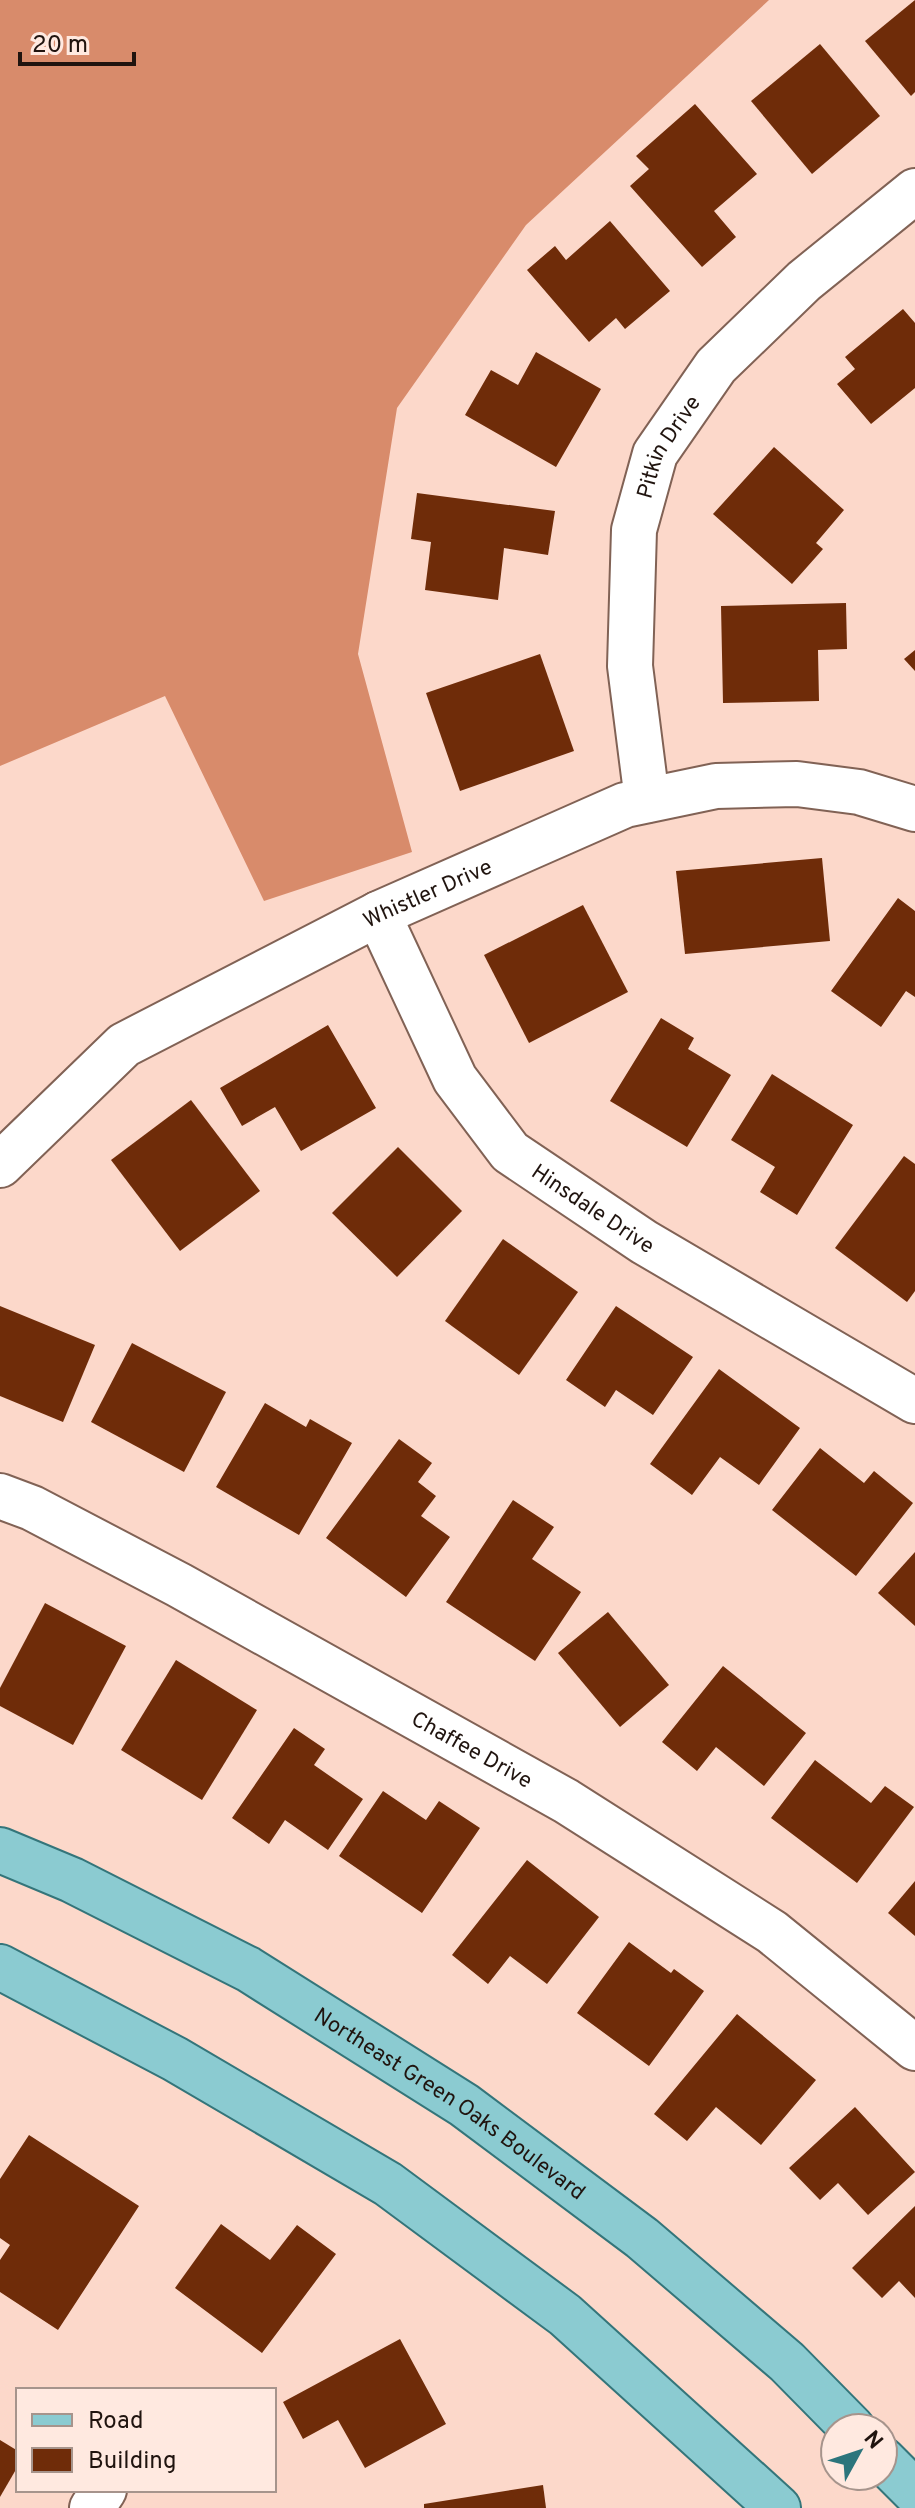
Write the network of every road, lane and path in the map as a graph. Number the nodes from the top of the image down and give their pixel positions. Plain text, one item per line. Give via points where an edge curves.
1 (915, 191) edge
2 (647, 800) junction
3 (915, 809) edge
4 (378, 914) junction
5 (2, 1159) edge
6 (915, 1401) edge
7 (0, 1496) edge
8 (0, 1850) edge
9 (0, 1967) edge
10 (915, 2048) edge
11 (836, 2412) edge
12 (899, 2476) edge
13 (915, 2492) edge
14 (778, 2508) edge

1 - 2 street, Pitkin Drive via 804,281 716,366 655,454 634,530 630,666
2 - 3 street, Whistler Drive via 716,786 797,784 859,792
2 - 4 street, Whistler Drive
4 - 5 street, Whistler Drive via 124,1045
4 - 6 street, Hinsdale Drive via 455,1079 510,1152 644,1242
7 - 10 street, Chaffee Drive via 179,1585 566,1801 772,1932
8 - 11 main road, Northeast Green Oaks Boulevard via 72,1880 248,1969 464,2105 642,2238 787,2362
9 - 14 main road via 119,2028 388,2184 565,2315
12 - 13 main road

